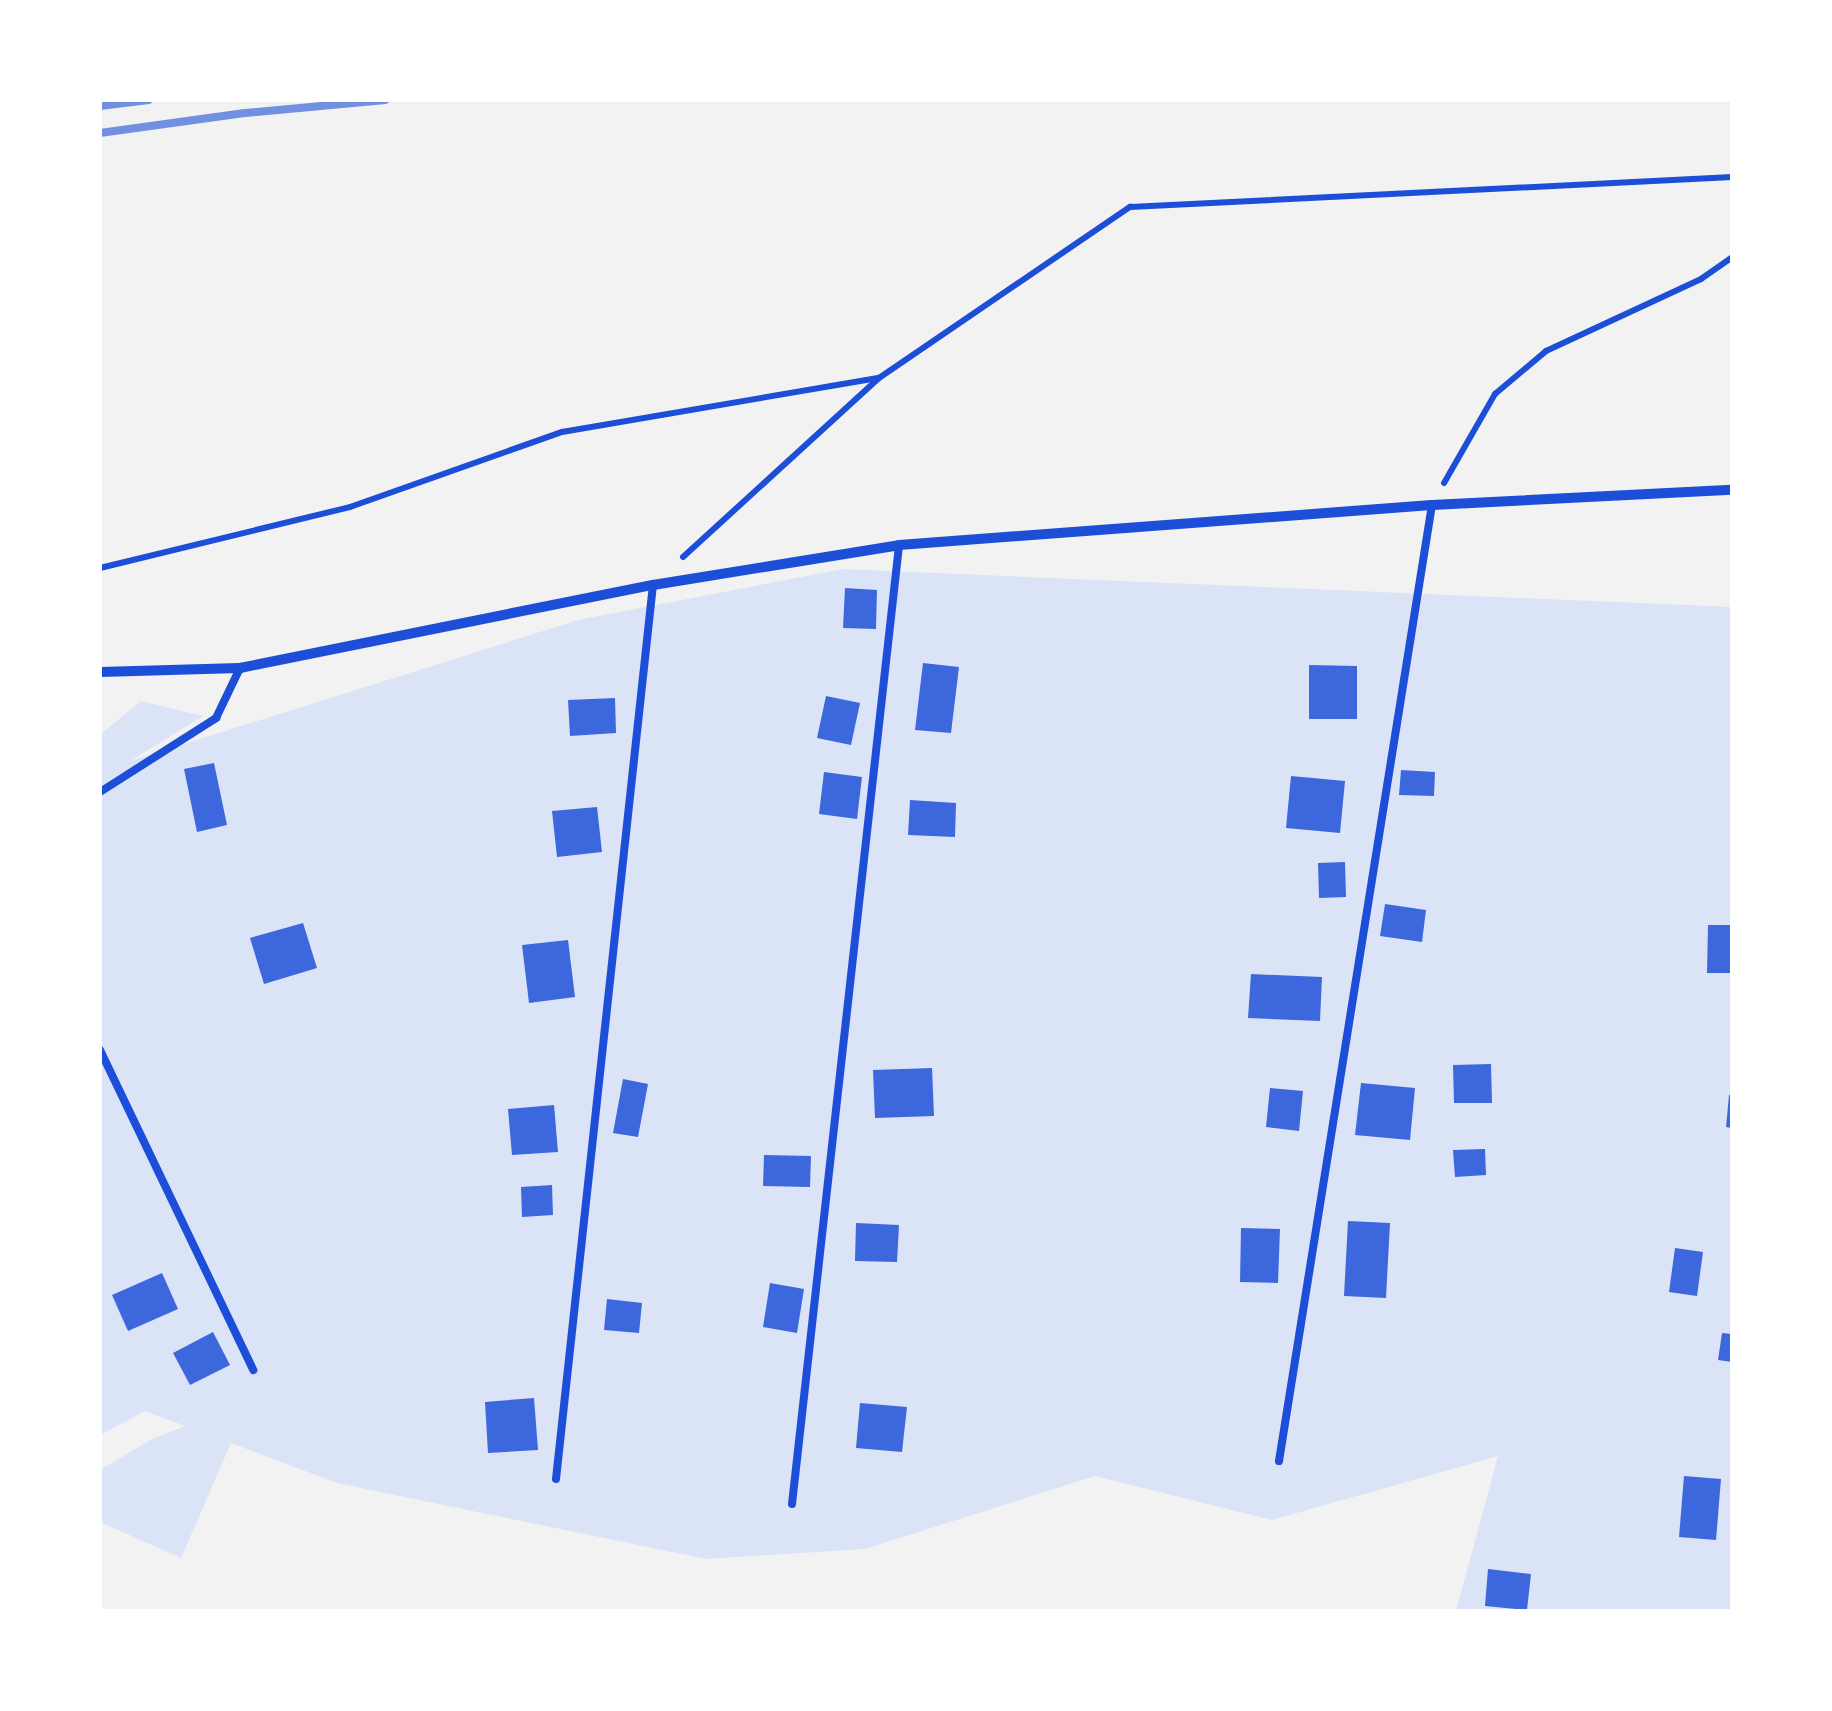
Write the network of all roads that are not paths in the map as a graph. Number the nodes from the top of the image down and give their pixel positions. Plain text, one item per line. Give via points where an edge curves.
1 (1732, 490) edge
2 (1432, 505) junction
3 (900, 546) junction
4 (652, 585) junction
5 (240, 668) junction
6 (100, 672) edge
7 (100, 792) edge
8 (100, 1050) edge
9 (252, 1370) dead end
10 (1280, 1461) dead end
11 (556, 1479) dead end
12 (792, 1504) dead end

1 - 2 street
2 - 3 street
2 - 10 lane
3 - 4 street
3 - 12 lane
4 - 5 street
4 - 11 lane
5 - 6 street
5 - 7 lane via 216,718
8 - 9 lane

